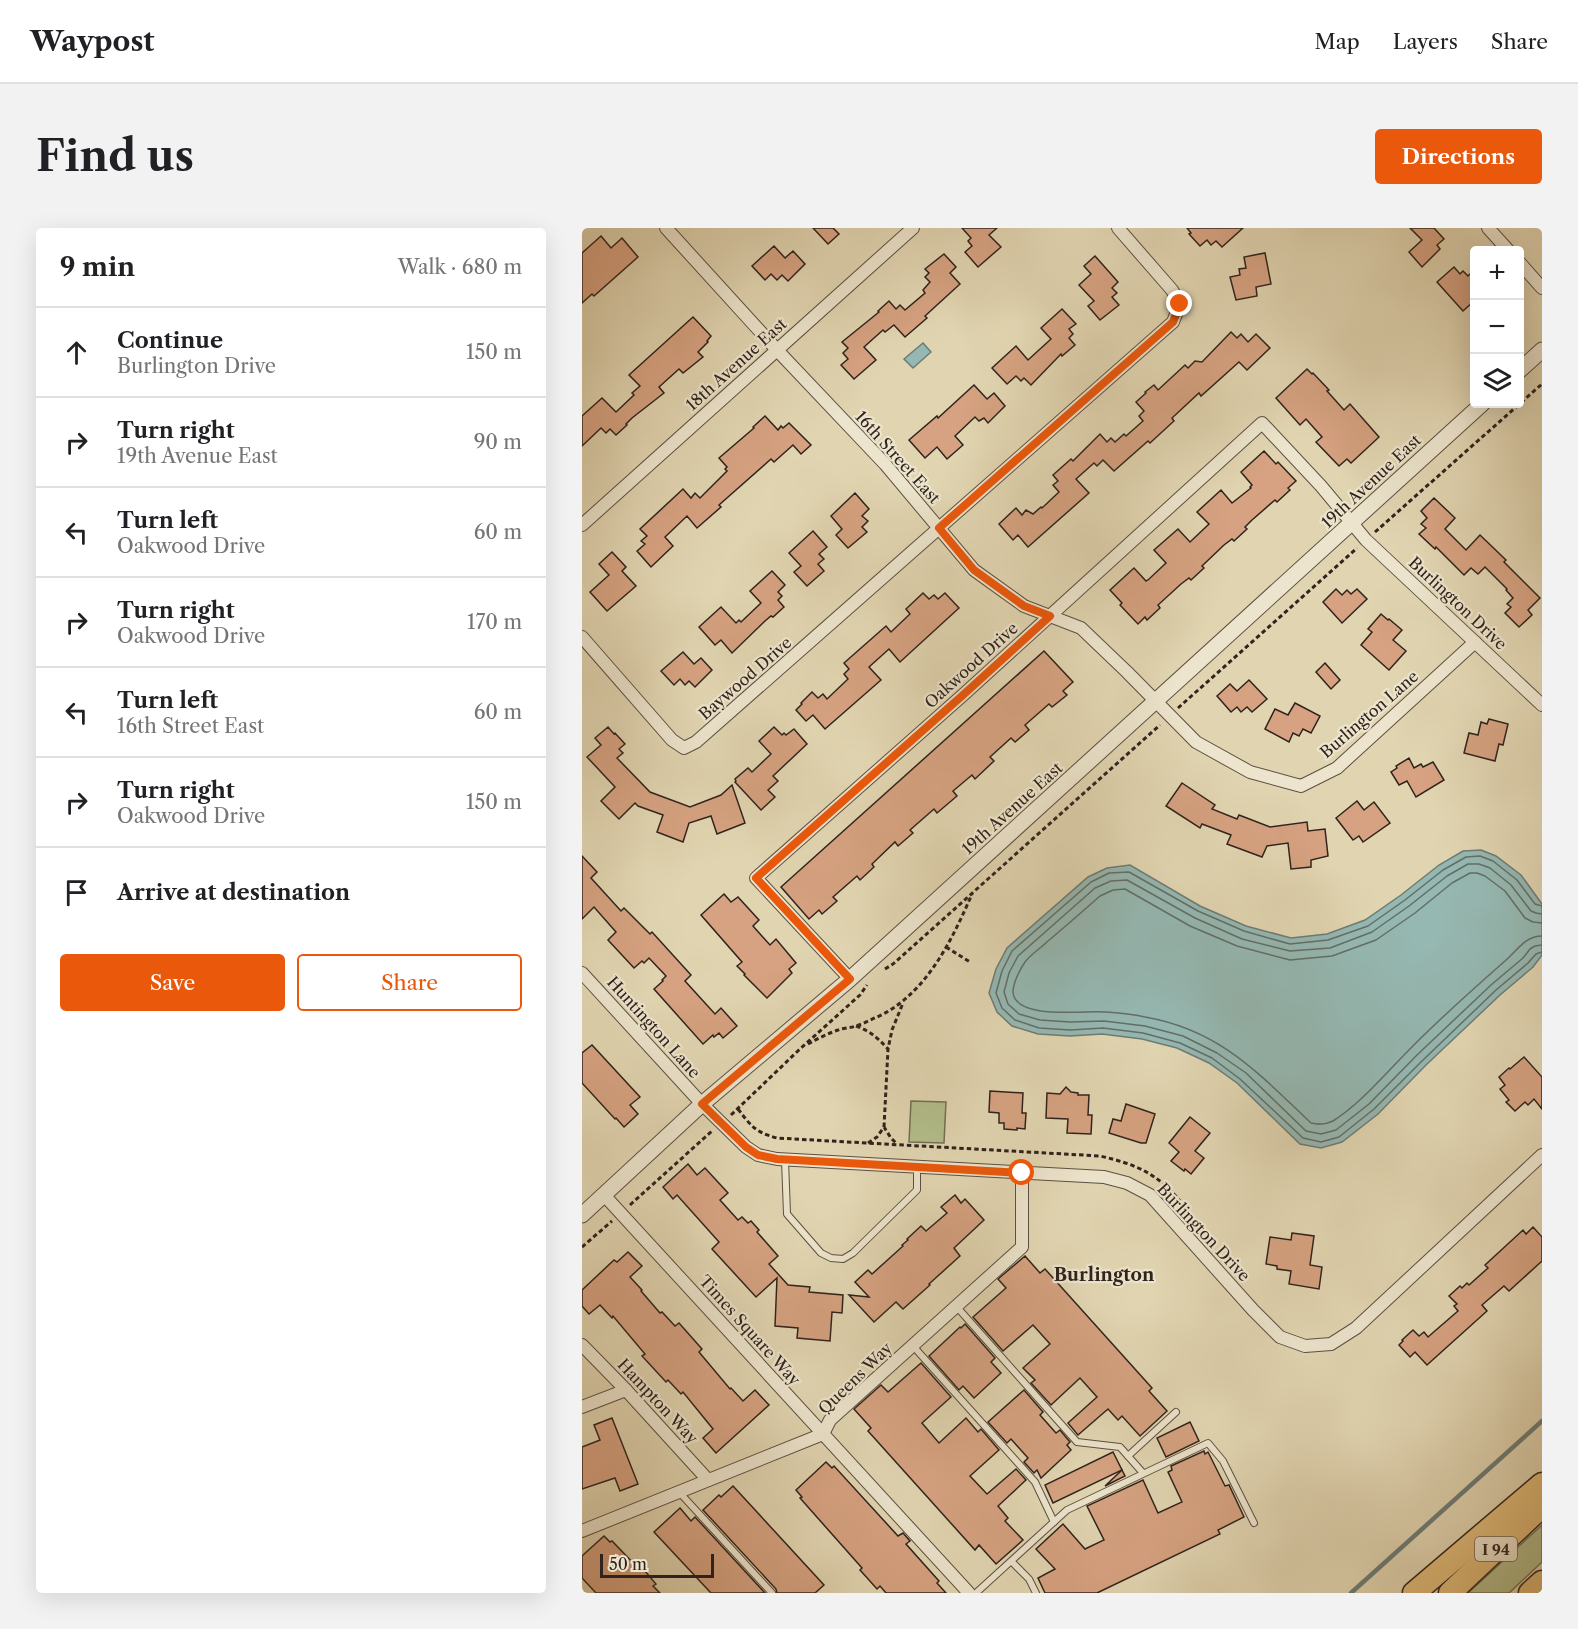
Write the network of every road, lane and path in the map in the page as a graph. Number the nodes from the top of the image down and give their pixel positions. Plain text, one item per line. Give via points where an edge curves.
1 (666, 228) edge
2 (913, 228) edge
3 (1118, 228) edge
4 (1488, 228) edge
5 (1504, 246) edge
6 (1524, 268) edge
7 (1542, 288) edge
8 (777, 350) junction
9 (1542, 350) edge
10 (1524, 366) edge
11 (1542, 384) edge
12 (1478, 408) edge
13 (1353, 523) junction
14 (582, 525) edge
15 (939, 528) junction
16 (1366, 540) junction
17 (1050, 616) junction
18 (582, 637) edge
19 (1475, 642) junction
20 (1156, 701) junction
21 (1542, 705) edge
22 (1170, 716) junction
23 (973, 893) junction
24 (946, 947) junction
25 (970, 962) dead end
26 (885, 969) dead end
27 (582, 973) edge
28 (850, 979) junction
29 (869, 981) dead end
30 (903, 1001) junction
31 (856, 1026) junction
32 (801, 1047) junction
33 (888, 1049) junction
34 (702, 1104) junction
35 (738, 1109) junction
36 (722, 1123) junction
37 (885, 1127) junction
38 (867, 1143) junction
39 (899, 1145) junction
40 (1542, 1155) edge
41 (785, 1160) junction
42 (917, 1167) junction
43 (1022, 1173) junction
44 (604, 1195) junction
45 (1180, 1201) dead end
46 (622, 1213) junction
47 (582, 1215) edge
48 (582, 1247) edge
49 (956, 1306) junction
50 (582, 1345) edge
51 (912, 1346) junction
52 (626, 1390) junction
53 (582, 1407) edge
54 (1176, 1412) dead end
55 (823, 1434) junction
56 (1128, 1456) junction
57 (1143, 1473) junction
58 (708, 1480) junction
59 (1542, 1484) edge
60 (679, 1492) junction
61 (1542, 1506) edge
62 (1054, 1522) junction
63 (1254, 1523) dead end
64 (582, 1531) edge
65 (1012, 1562) junction
66 (1542, 1582) edge
67 (772, 1593) edge
68 (969, 1593) edge
69 (976, 1593) edge
70 (1036, 1593) edge
71 (1414, 1593) edge
72 (1450, 1593) edge
73 (1530, 1593) edge

1 - 8 street, 16th Street East
2 - 8 street, 18th Avenue East
3 - 15 street via 1172,290 1180,304 1173,322
4 - 5 street
6 - 7 street
8 - 14 street, 18th Avenue East
8 - 15 street, 16th Street East via 885,464
9 - 10 street
11 - 16 path
12 - 13 street, 19th Avenue East
13 - 16 street, Burlington Drive
13 - 17 street, Oakwood Drive via 1262,423
13 - 20 street, 19th Avenue East
15 - 17 street, 16th Street East via 974,570 1024,606
15 - 18 street, Baywood Drive via 696,742 684,748 672,740
16 - 19 street, Burlington Drive
16 - 22 path
17 - 20 street, 16th Street East via 1082,628
17 - 28 street, Oakwood Drive via 756,878
19 - 21 street, Burlington Drive
19 - 22 street, Burlington Lane via 1337,768 1301,786 1250,772 1196,742
20 - 22 street, Burlington Lane
20 - 28 street, 19th Avenue East
22 - 23 path
23 - 24 path
23 - 26 path
24 - 25 path
24 - 30 path
27 - 34 street, Huntington Lane
28 - 34 street, 19th Avenue East
29 - 32 path via 860,995
30 - 31 path
30 - 33 path
31 - 32 path
31 - 33 path via 869,1030
32 - 35 path
33 - 37 path
34 - 36 street, Burlington Drive
34 - 44 street, 19th Avenue East
35 - 36 path
35 - 38 path via 752,1127 777,1138
36 - 41 street, Burlington Drive via 758,1155
36 - 46 path
37 - 38 path
37 - 39 path
38 - 39 path
39 - 45 path via 1101,1156 1143,1169
40 - 43 street, Burlington Drive via 1356,1328 1331,1344 1305,1346 1280,1337 1150,1195 1104,1177
41 - 42 street, Burlington Drive
41 - 42 lane via 787,1214 821,1253 843,1259 917,1190
42 - 43 street, Burlington Drive
43 - 49 street, Queens Way via 1022,1247
44 - 46 street, Times Square Way
44 - 47 street, 19th Avenue East
46 - 48 path
46 - 55 street, Times Square Way
49 - 51 street, Queens Way
49 - 56 lane via 1077,1442 1120,1447
50 - 52 street, Hampton Way
51 - 55 street, Queens Way via 830,1420
51 - 62 lane via 1035,1482
52 - 53 street
52 - 58 street, Hampton Way
54 - 56 lane
55 - 58 street, Queens Way
55 - 68 street, Times Square Way
56 - 57 lane
57 - 62 lane via 1067,1510
57 - 63 lane via 1208,1443 1222,1461
58 - 60 street, Queens Way
59 - 71 highway
60 - 64 street, Queens Way
60 - 67 lane
61 - 72 highway, I 94
62 - 65 lane
65 - 69 lane
65 - 70 lane via 1029,1579
66 - 73 highway

